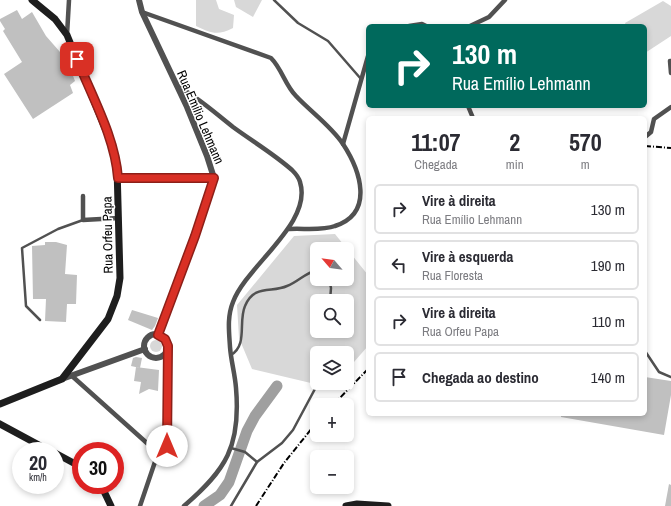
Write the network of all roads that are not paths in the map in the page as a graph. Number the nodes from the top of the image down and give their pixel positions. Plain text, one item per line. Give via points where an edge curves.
1 (32, 0) edge
2 (69, 0) edge
3 (139, 0) edge
4 (274, 0) edge
5 (505, 0) edge
6 (142, 12) junction
7 (474, 24) edge
8 (67, 35) junction
9 (670, 61) dead end
10 (366, 63) edge
11 (671, 73) edge
12 (361, 79) junction
13 (177, 86) junction
14 (671, 107) edge
15 (647, 135) edge
16 (343, 144) junction
17 (118, 178) junction
18 (214, 178) junction
19 (83, 196) dead end
20 (119, 218) junction
21 (83, 220) junction
22 (290, 228) junction
23 (310, 273) edge
24 (40, 320) dead end
25 (158, 335) junction
26 (145, 349) junction
27 (167, 350) junction
28 (647, 354) edge
29 (230, 356) junction
30 (162, 357) junction
31 (167, 362) junction
32 (72, 376) junction
33 (671, 377) edge
34 (62, 379) junction
35 (314, 390) edge
36 (0, 404) edge
37 (0, 424) edge
38 (33, 442) edge
39 (231, 448) junction
40 (158, 453) junction
41 (257, 462) junction
42 (105, 494) edge
43 (111, 506) edge
44 (140, 506) edge
45 (184, 506) edge
46 (231, 506) edge
47 (346, 506) edge
48 (388, 506) edge

1 - 8 main road, Rua Orfeu Papa via 55,18
2 - 8 street
3 - 6 street, Rua Emílio Lehmann
4 - 12 lane via 298,23 328,41
5 - 7 street via 489,17
6 - 13 street, Rua Emílio Lehmann
6 - 16 street via 271,58 295,96
8 - 17 main road, Rua Orfeu Papa via 109,138
9 - 11 street
10 - 12 street
12 - 16 street
13 - 18 street, Rua Emílio Lehmann
13 - 22 street via 215,112 292,171 300,180 301,200
14 - 15 street via 654,119
16 - 22 street via 360,180 360,205 344,222 334,227
17 - 18 street
17 - 20 main road, Rua Orfeu Papa
18 - 25 street, Rua Emílio Lehmann
19 - 21 street
20 - 21 street
20 - 34 main road, Rua Orfeu Papa via 120,278 112,311 104,327
21 - 24 lane via 58,229 22,248 26,306
22 - 29 street via 252,270 237,292 228,316
23 - 29 lane via 282,288 263,289 253,296 244,307 240,344 236,352
25 - 26 street via 149,338
25 - 27 street via 165,339
26 - 30 street via 150,357
26 - 32 street
27 - 30 street
27 - 31 street
28 - 33 lane via 659,372
29 - 39 street via 237,406
30 - 31 street
31 - 40 street via 167,446
32 - 34 street
32 - 40 street
34 - 36 main road
35 - 41 lane via 293,430 282,443
37 - 38 main road
39 - 41 lane via 245,452
39 - 45 street via 224,464 214,477
40 - 44 street
41 - 46 lane
42 - 43 main road
47 - 48 main road

